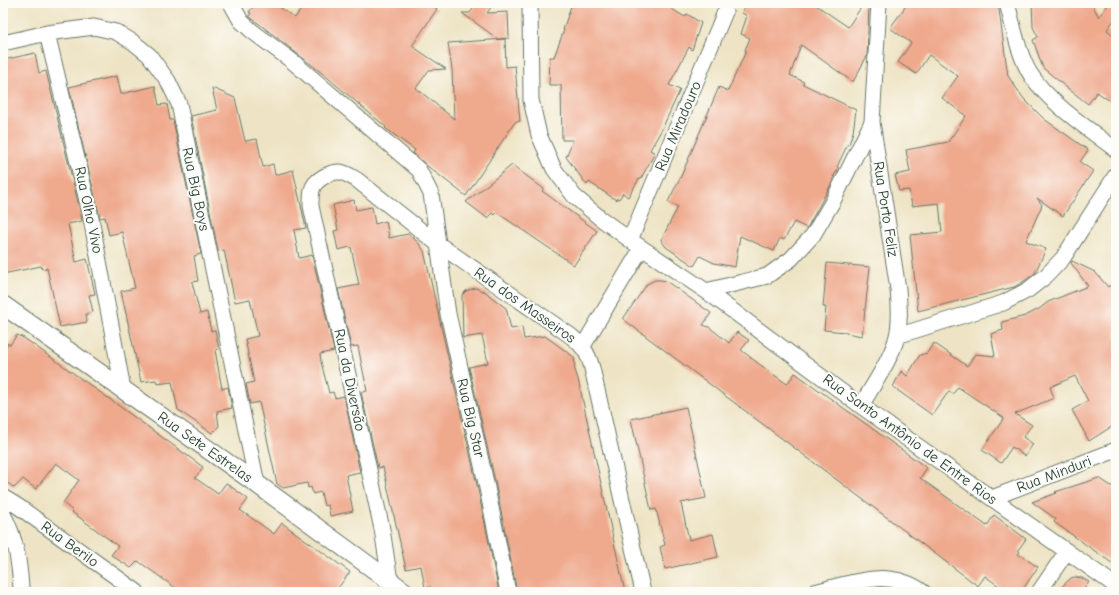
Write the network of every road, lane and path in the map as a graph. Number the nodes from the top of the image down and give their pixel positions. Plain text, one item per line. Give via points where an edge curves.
1 (530, 3) edge
2 (879, 3) edge
3 (1007, 3) edge
4 (232, 4) edge
5 (726, 12) dead end
6 (47, 33) junction
7 (3, 43) edge
8 (872, 122) junction
9 (1116, 150) edge
10 (1116, 175) edge
11 (317, 181) joint
12 (438, 244) junction
13 (636, 245) junction
14 (706, 291) junction
15 (3, 305) edge
16 (897, 336) junction
17 (583, 346) junction
18 (123, 389) junction
19 (861, 406) junction
20 (1116, 450) edge
21 (257, 484) junction
22 (3, 497) edge
23 (992, 498) junction
24 (3, 514) edge
25 (1067, 551) junction
26 (390, 581) junction
27 (1116, 586) edge
28 (20, 592) edge
29 (137, 592) edge
30 (405, 592) edge
31 (508, 592) edge
32 (643, 592) edge
33 (814, 592) edge
34 (924, 592) edge
35 (1039, 592) edge

1 - 13 street, Rua Santo Antônio de Entre Rios via 531,100 539,135 554,168 574,196
2 - 8 street, Rua Porto Feliz
3 - 9 street via 1019,47 1031,75 1050,99
4 - 12 street, Rua Big Star via 241,21 252,31 292,60 419,170 431,194
5 - 13 street, Rua Miradouro
6 - 7 street, Rua Big Boys
6 - 18 street, Rua Olho Vivo via 90,213
6 - 21 street, Rua Big Boys via 94,27 116,32 150,55 179,104
8 - 14 street via 813,235 791,259 767,276
8 - 16 street, Rua Porto Feliz via 898,289 900,316
10 - 16 street via 1063,258 1028,290 1003,303
11 - 12 street, Rua dos Masseiros via 329,174 340,172 348,175
11 - 26 street, Rua da Diversão via 312,188 311,206 382,529
12 - 17 street, Rua dos Masseiros
12 - 31 street, Rua Big Star via 448,314
13 - 14 street, Rua Santo Antônio de Entre Rios
13 - 17 street, Rua Miradouro
14 - 19 street, Rua Santo Antônio de Entre Rios
15 - 18 street, Rua Sete Estrelas
16 - 19 street, Rua Porto Feliz
17 - 32 street, Rua dos Masseiros via 592,368
18 - 21 street, Rua Sete Estrelas
19 - 23 street, Rua Santo Antônio de Entre Rios
20 - 23 street, Rua Minduri
21 - 26 street, Rua Sete Estrelas
22 - 29 street, Rua Berilo
23 - 25 street, Rua Santo Antônio de Entre Rios
24 - 28 street via 10,527 19,558
25 - 27 street, Rua Santo Antônio de Entre Rios
25 - 35 street
26 - 30 street, Rua Sete Estrelas
33 - 34 street via 869,579 887,578 903,581

